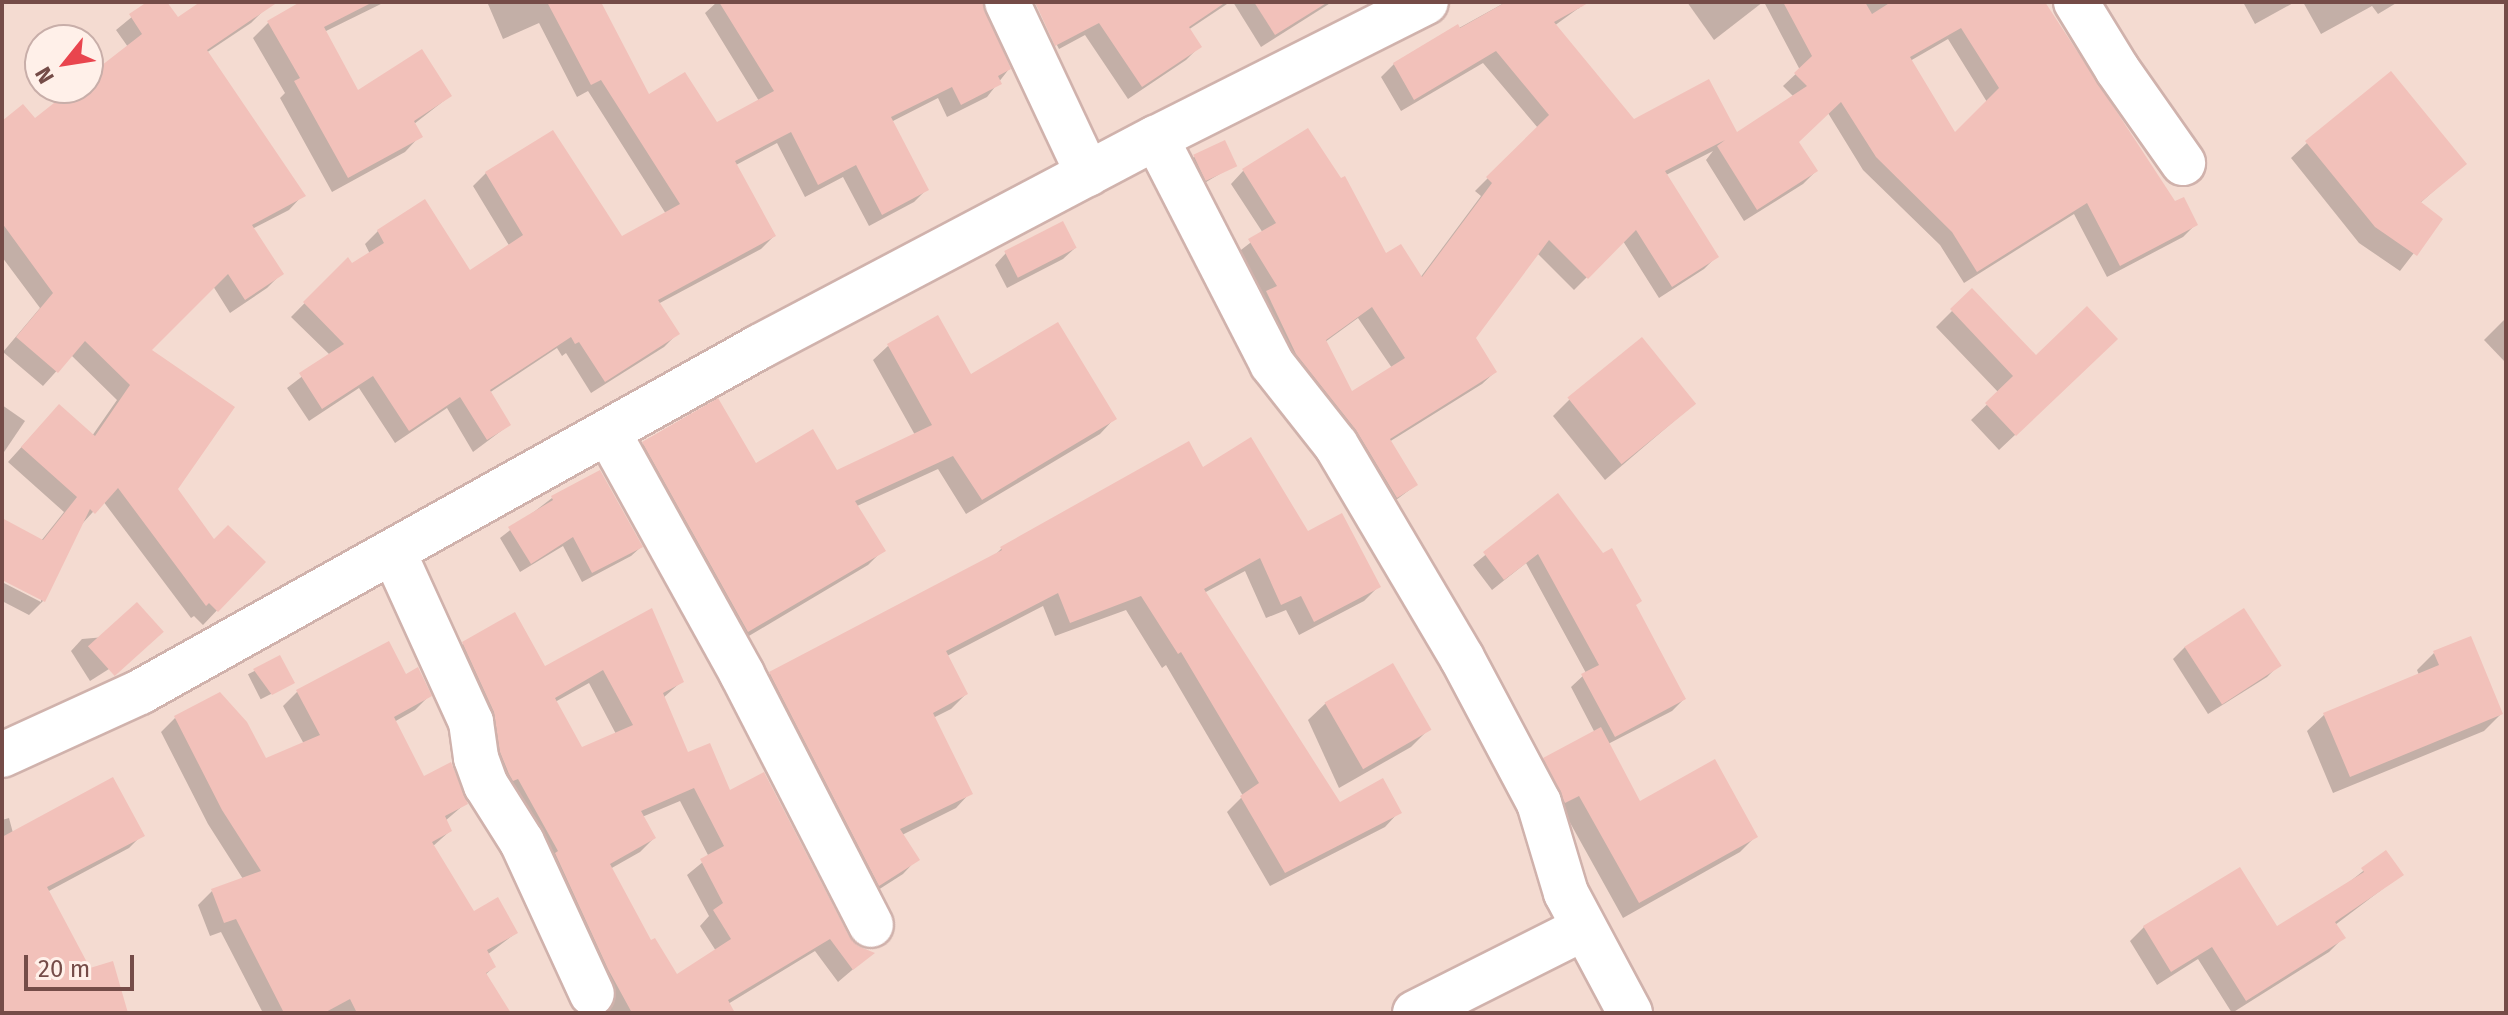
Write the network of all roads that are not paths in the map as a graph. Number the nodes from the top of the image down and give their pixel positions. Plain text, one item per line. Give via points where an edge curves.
1 (1007, 2) edge
2 (1426, 2) edge
3 (2076, 2) edge
4 (1156, 138) junction
5 (2183, 163) dead end
6 (1088, 174) junction
7 (608, 432) junction
8 (394, 553) junction
9 (2, 755) edge
10 (871, 925) dead end
11 (1582, 929) junction
12 (592, 994) dead end
13 (1415, 1013) edge
14 (1630, 1013) edge

1 - 6 street
2 - 4 street
3 - 5 street
4 - 6 street
4 - 11 street via 1272,364 1336,445 1462,658 1539,803
6 - 7 street
7 - 8 street
7 - 10 street via 742,674
8 - 9 street via 140,692
8 - 12 street via 471,722 486,785 522,842
11 - 13 street
11 - 14 street

